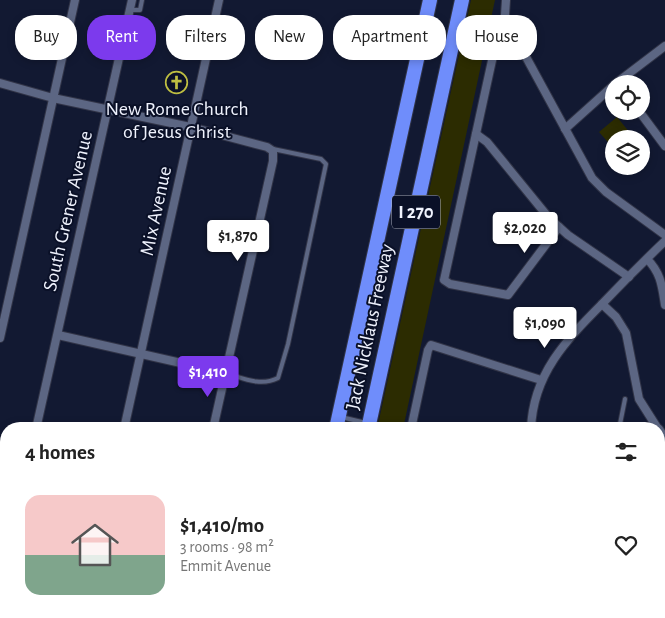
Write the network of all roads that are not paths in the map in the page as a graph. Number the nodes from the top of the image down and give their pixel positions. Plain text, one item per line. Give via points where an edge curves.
1 (75, 0) edge
2 (132, 0) edge
3 (142, 0) edge
4 (219, 0) edge
5 (430, 0) edge
6 (462, 0) edge
7 (506, 0) edge
8 (130, 10) junction
9 (505, 15) edge
10 (665, 46) edge
11 (492, 60) edge
12 (528, 60) edge
13 (627, 75) edge
14 (0, 83) edge
15 (605, 93) edge
16 (53, 98) junction
17 (108, 109) junction
18 (646, 120) edge
19 (192, 127) junction
20 (565, 128) junction
21 (476, 134) junction
22 (665, 146) edge
23 (271, 150) junction
24 (559, 227) junction
25 (665, 235) edge
26 (665, 241) edge
27 (647, 258) junction
28 (629, 277) junction
29 (602, 304) junction
30 (665, 305) edge
31 (58, 335) junction
32 (0, 338) edge
33 (141, 353) junction
34 (225, 373) junction
35 (541, 380) junction
36 (625, 399) dead end
37 (38, 422) edge
38 (126, 422) edge
39 (214, 422) edge
40 (338, 422) edge
41 (370, 422) edge
42 (413, 422) edge
43 (532, 422) edge
44 (620, 422) edge
45 (654, 422) edge

1 - 16 street
2 - 8 street, South Grener Avenue
3 - 8 lane via 140,10
4 - 19 street, Mix Avenue
5 - 40 highway, Jack Nicklaus Freeway / I 270
6 - 41 highway, Jack Nicklaus Freeway / I 270
7 - 9 street
8 - 17 street, South Grener Avenue
10 - 13 street
11 - 21 street
12 - 20 street
14 - 16 street
15 - 20 street
16 - 17 street
16 - 32 street
17 - 19 street
17 - 31 street, South Grener Avenue
18 - 22 street
19 - 23 street
19 - 33 street, Mix Avenue
20 - 25 street via 592,178
21 - 24 street via 487,142
21 - 24 street via 444,280 450,284 508,295
23 - 34 street via 273,161
23 - 34 lane via 321,159 326,164 278,378 260,382
24 - 28 street
26 - 27 street
27 - 28 street
27 - 30 street via 660,276
28 - 29 street
29 - 35 street via 564,343
29 - 45 street via 626,333 639,398
31 - 33 street
31 - 37 street, South Grener Avenue
33 - 34 street
33 - 38 street, Mix Avenue
34 - 39 street
35 - 42 street via 431,345
35 - 43 street
36 - 44 lane

